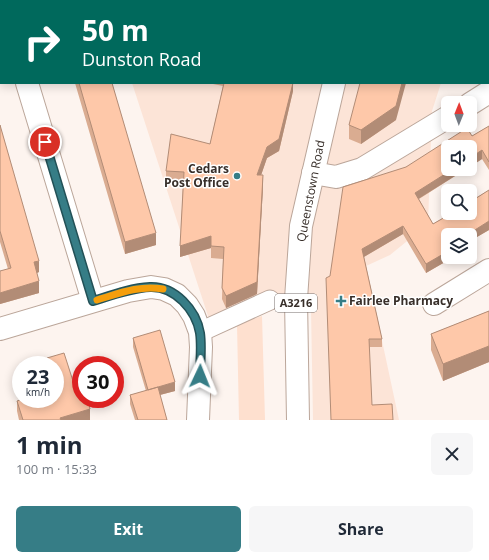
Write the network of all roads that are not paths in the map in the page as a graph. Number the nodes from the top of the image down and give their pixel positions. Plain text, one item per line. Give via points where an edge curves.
1 (27, 84) edge
2 (334, 84) edge
3 (489, 92) edge
4 (477, 100) edge
5 (441, 121) edge
6 (313, 173) junction
7 (489, 270) edge
8 (270, 300) dead end
9 (93, 301) junction
10 (434, 304) dead end
11 (0, 329) edge
12 (200, 332) junction
13 (198, 420) edge
14 (298, 420) edge

1 - 9 street
2 - 6 street, Queenstown Road / A3216
3 - 4 street
5 - 6 street via 362,169 336,177
6 - 14 street, Queenstown Road / A3216 via 301,226 296,285
7 - 10 street
8 - 12 street
9 - 11 street
9 - 12 street via 151,287 164,289 177,295 187,305
12 - 13 street

